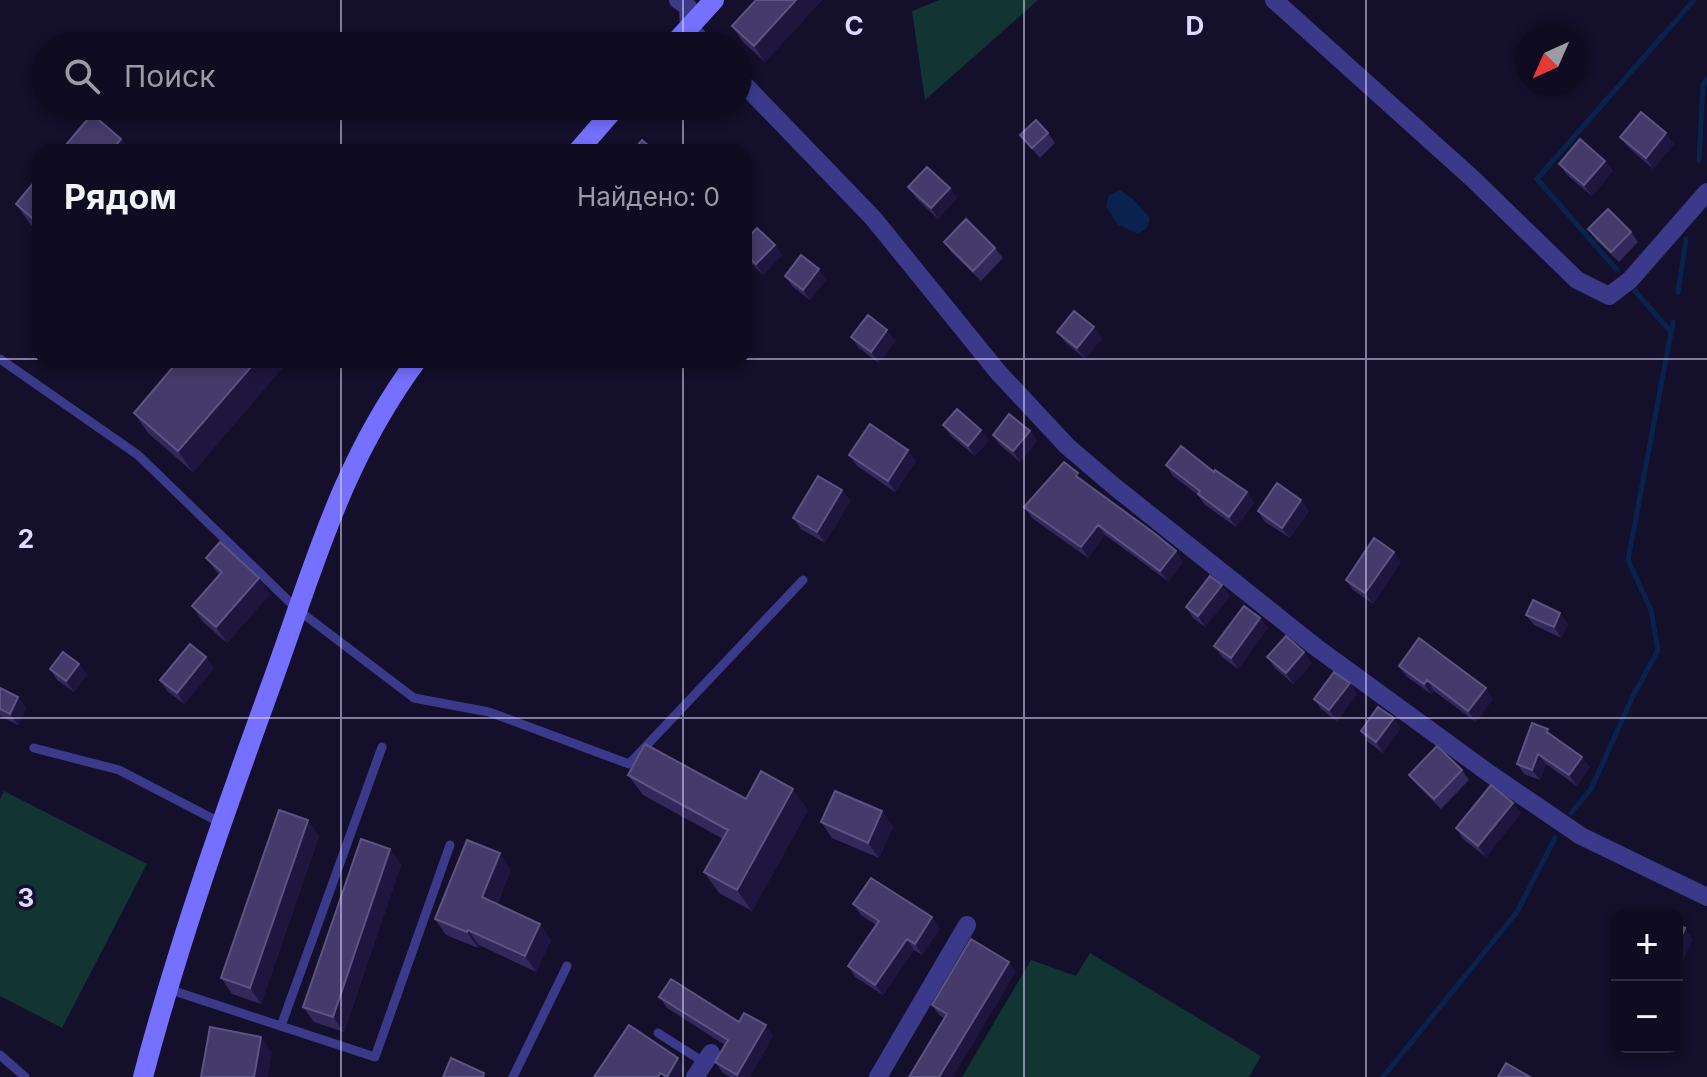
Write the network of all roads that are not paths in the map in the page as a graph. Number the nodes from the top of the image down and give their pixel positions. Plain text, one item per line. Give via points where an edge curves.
1 (678, 0) edge
2 (714, 0) edge
3 (1274, 0) edge
4 (689, 28) junction
5 (685, 32) edge
6 (693, 32) edge
7 (752, 93) edge
8 (605, 120) edge
9 (584, 144) edge
10 (1707, 192) edge
11 (0, 359) edge
12 (412, 368) edge
13 (803, 580) dead end
14 (298, 610) junction
15 (382, 747) dead end
16 (34, 748) dead end
17 (221, 823) junction
18 (450, 845) dead end
19 (1707, 897) edge
20 (967, 925) dead end
21 (567, 966) dead end
22 (168, 989) junction
23 (281, 1026) junction
24 (658, 1033) dead end
25 (0, 1055) edge
26 (704, 1064) edge
27 (25, 1077) edge
28 (143, 1077) edge
29 (513, 1077) edge
30 (878, 1077) edge

1 - 4 street via 688,7
2 - 4 street
3 - 10 street via 1577,280 1609,296 1630,280
4 - 5 street
4 - 6 street
7 - 19 street via 873,218 998,372 1067,446 1115,487 1317,648 1490,774 1581,836
8 - 9 street
11 - 14 lane via 138,455
12 - 14 street via 354,462
13 - 14 lane via 629,764 489,712 414,698
14 - 17 street
15 - 23 lane
16 - 17 lane via 119,770
17 - 22 street
18 - 23 lane via 375,1057
20 - 30 street
21 - 29 lane
22 - 23 lane
22 - 28 street
24 - 26 lane
25 - 27 lane

